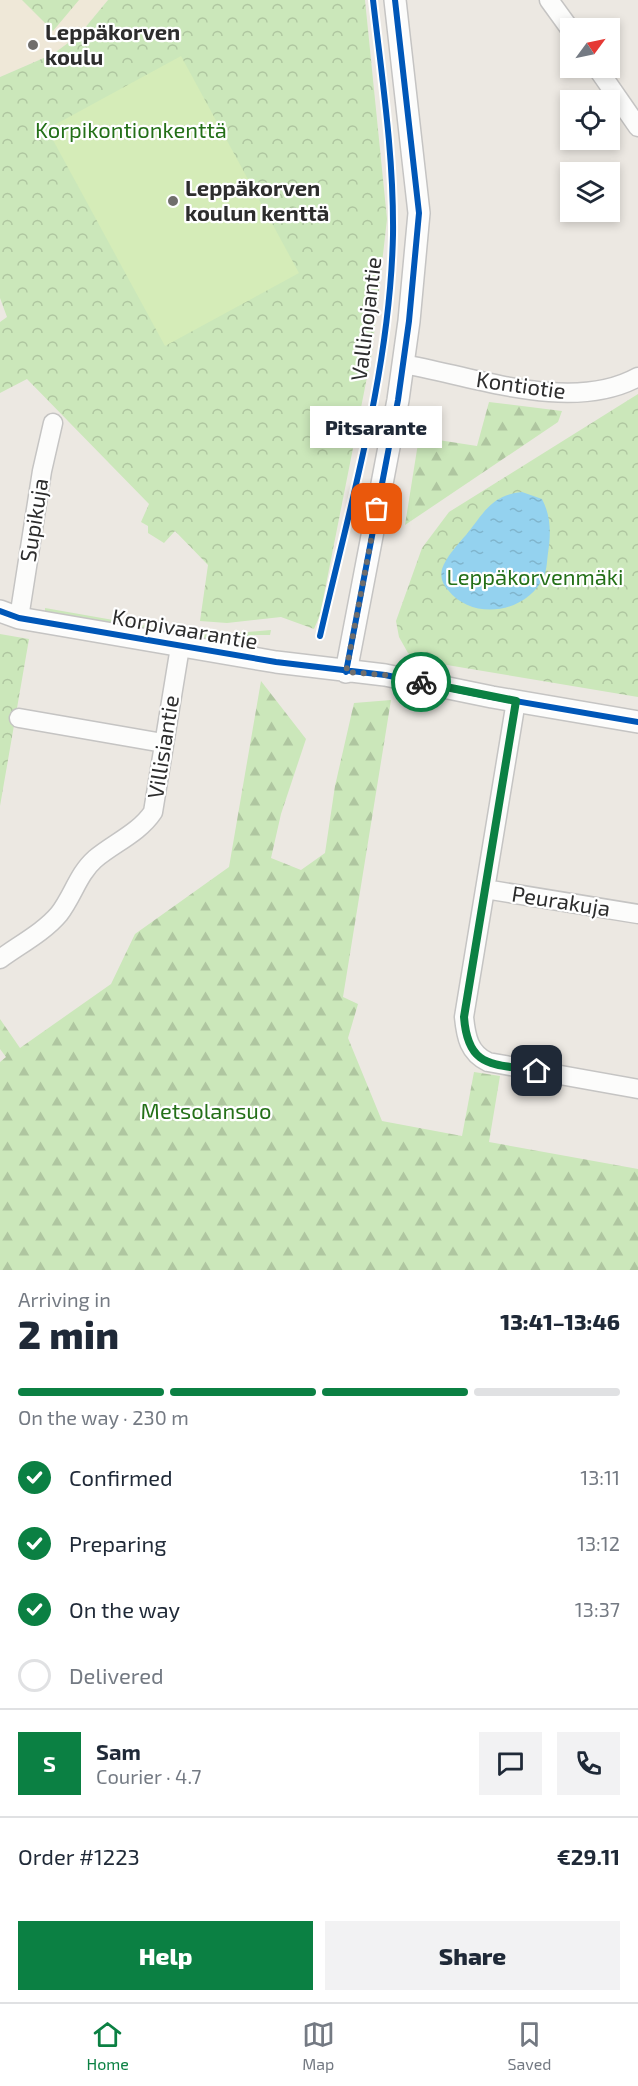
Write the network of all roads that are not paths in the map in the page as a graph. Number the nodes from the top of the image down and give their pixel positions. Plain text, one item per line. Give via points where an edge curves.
1 (395, 0) edge
2 (549, 0) edge
3 (562, 18) edge
4 (604, 78) edge
5 (638, 127) edge
6 (403, 364) junction
7 (638, 377) edge
8 (53, 423) dead end
9 (6, 616) edge
10 (180, 647) junction
11 (346, 672) junction
12 (516, 701) junction
13 (19, 717) dead end
14 (638, 722) edge
15 (163, 743) junction
16 (485, 889) junction
17 (638, 914) edge
18 (0, 959) edge
19 (638, 1089) edge

1 - 6 street, Vallinojantie via 419,213
2 - 3 street
4 - 5 street
6 - 7 street, Kontiotie via 562,394 609,388
6 - 11 street, Vallinojantie
8 - 9 street, Supikuja
9 - 10 street, Korpivaarantie
10 - 11 street, Korpivaarantie
10 - 15 street, Villisiantie
11 - 12 street, Korpivaarantie via 385,675
12 - 14 street, Korpivaarantie
12 - 16 street
13 - 15 street
15 - 18 street, Villisiantie via 153,812 148,819 94,860 50,923
16 - 17 street, Peurakuja
16 - 19 street via 464,1017 465,1035 477,1057

